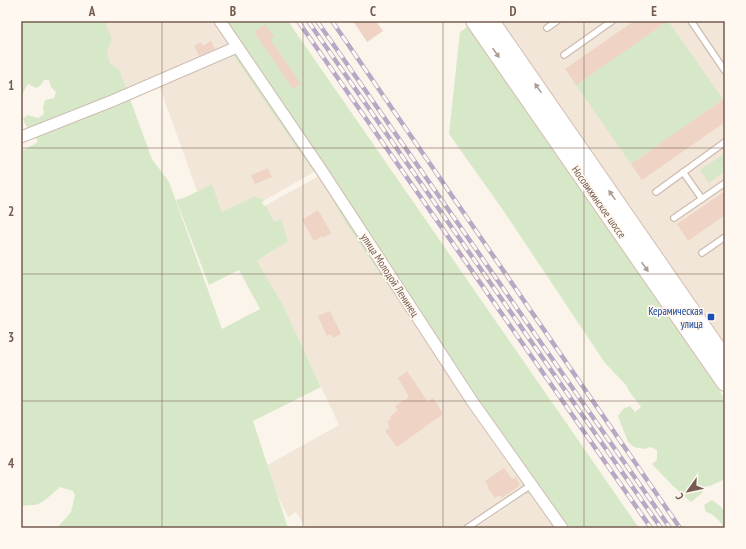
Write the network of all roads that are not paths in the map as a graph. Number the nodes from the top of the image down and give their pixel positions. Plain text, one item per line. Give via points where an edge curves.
1 (220, 21) edge
2 (474, 21) edge
3 (491, 21) edge
4 (557, 21) edge
5 (612, 21) edge
6 (694, 22) edge
7 (547, 28) dead end
8 (237, 47) junction
9 (564, 55) dead end
10 (725, 71) edge
11 (21, 137) edge
12 (725, 142) edge
13 (684, 172) junction
14 (725, 183) edge
15 (656, 192) dead end
16 (702, 199) junction
17 (674, 218) dead end
18 (725, 237) edge
19 (702, 253) dead end
20 (725, 359) edge
21 (725, 383) edge
22 (531, 485) junction
23 (467, 528) edge
24 (562, 528) edge

1 - 8 street, улица Молодой Ленинец
2 -> 21 main road, Носовихинское шоссе
20 -> 3 main road, Носовихинское шоссе
4 - 7 lane
5 - 9 lane
6 - 10 lane
8 - 11 street
8 - 22 street, улица Молодой Ленинец via 322,171 472,401
12 - 13 lane
13 - 15 lane
13 - 16 lane
14 - 16 lane
16 - 17 lane
18 - 19 lane
22 - 23 lane
22 - 24 street, улица Молодой Ленинец

